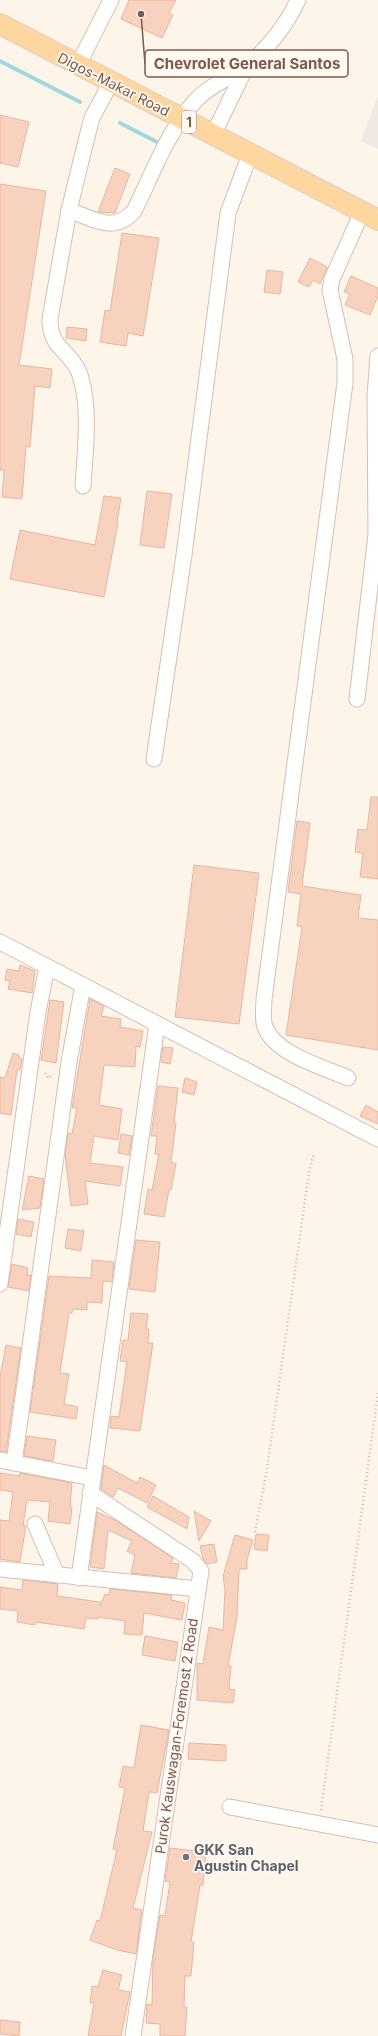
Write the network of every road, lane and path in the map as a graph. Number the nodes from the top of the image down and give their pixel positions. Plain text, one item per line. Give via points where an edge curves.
1 (111, 0) edge
2 (298, 0) edge
3 (0, 24) edge
4 (78, 65) junction
5 (247, 65) junction
6 (111, 82) junction
7 (180, 118) junction
8 (213, 135) junction
9 (250, 154) junction
10 (69, 210) junction
11 (373, 215) edge
12 (378, 356) edge
13 (83, 486) dead end
14 (357, 699) dead end
15 (154, 759) dead end
16 (0, 942) edge
17 (47, 967) junction
18 (83, 985) junction
19 (157, 1024) junction
20 (33, 1056) junction
21 (70, 1062) junction
22 (348, 1078) dead end
23 (378, 1139) edge
24 (314, 1153) dead end
25 (0, 1284) edge
26 (378, 1393) edge
27 (7, 1461) edge
28 (92, 1478) junction
29 (90, 1493) junction
30 (35, 1524) dead end
31 (255, 1532) dead end
32 (0, 1569) edge
33 (57, 1575) junction
34 (79, 1578) junction
35 (198, 1589) junction
36 (230, 1807) dead end
37 (320, 1824) junction
38 (378, 1834) edge
39 (134, 2036) edge

1 - 4 street
2 - 5 street via 286,22
3 - 4 main road, Digos-Makar Road / 1
4 - 6 main road, Digos-Makar Road / 1
5 - 7 street via 206,91
5 - 8 street
6 - 7 main road, Digos-Makar Road / 1
6 - 10 street via 92,118
7 - 8 main road, Digos-Makar Road / 1
7 - 10 street via 134,211 129,216 112,224
8 - 9 main road, Digos-Makar Road / 1
9 - 11 main road, Digos-Makar Road / 1
9 - 15 street via 228,213 184,554
10 - 13 street via 50,326 54,340 80,374 86,429
11 - 22 street via 332,279 330,290 345,359 346,383 264,999 264,1026 272,1040 291,1054
12 - 14 street via 375,396 376,534
16 - 17 street
17 - 18 street
17 - 20 street
18 - 19 street
18 - 21 street
19 - 23 street
19 - 28 street
20 - 21 path via 48,1078
20 - 25 street
21 - 27 street
24 - 31 path via 309,1172 267,1469
26 - 37 path
27 - 28 street
28 - 29 street
29 - 34 street
29 - 35 street, Purok Kauswagan-Foremost 2 Road via 198,1565 201,1571
30 - 33 street
32 - 33 street
33 - 34 street
34 - 35 street
35 - 39 street, Purok Kauswagan-Foremost 2 Road
36 - 37 street
37 - 38 street

